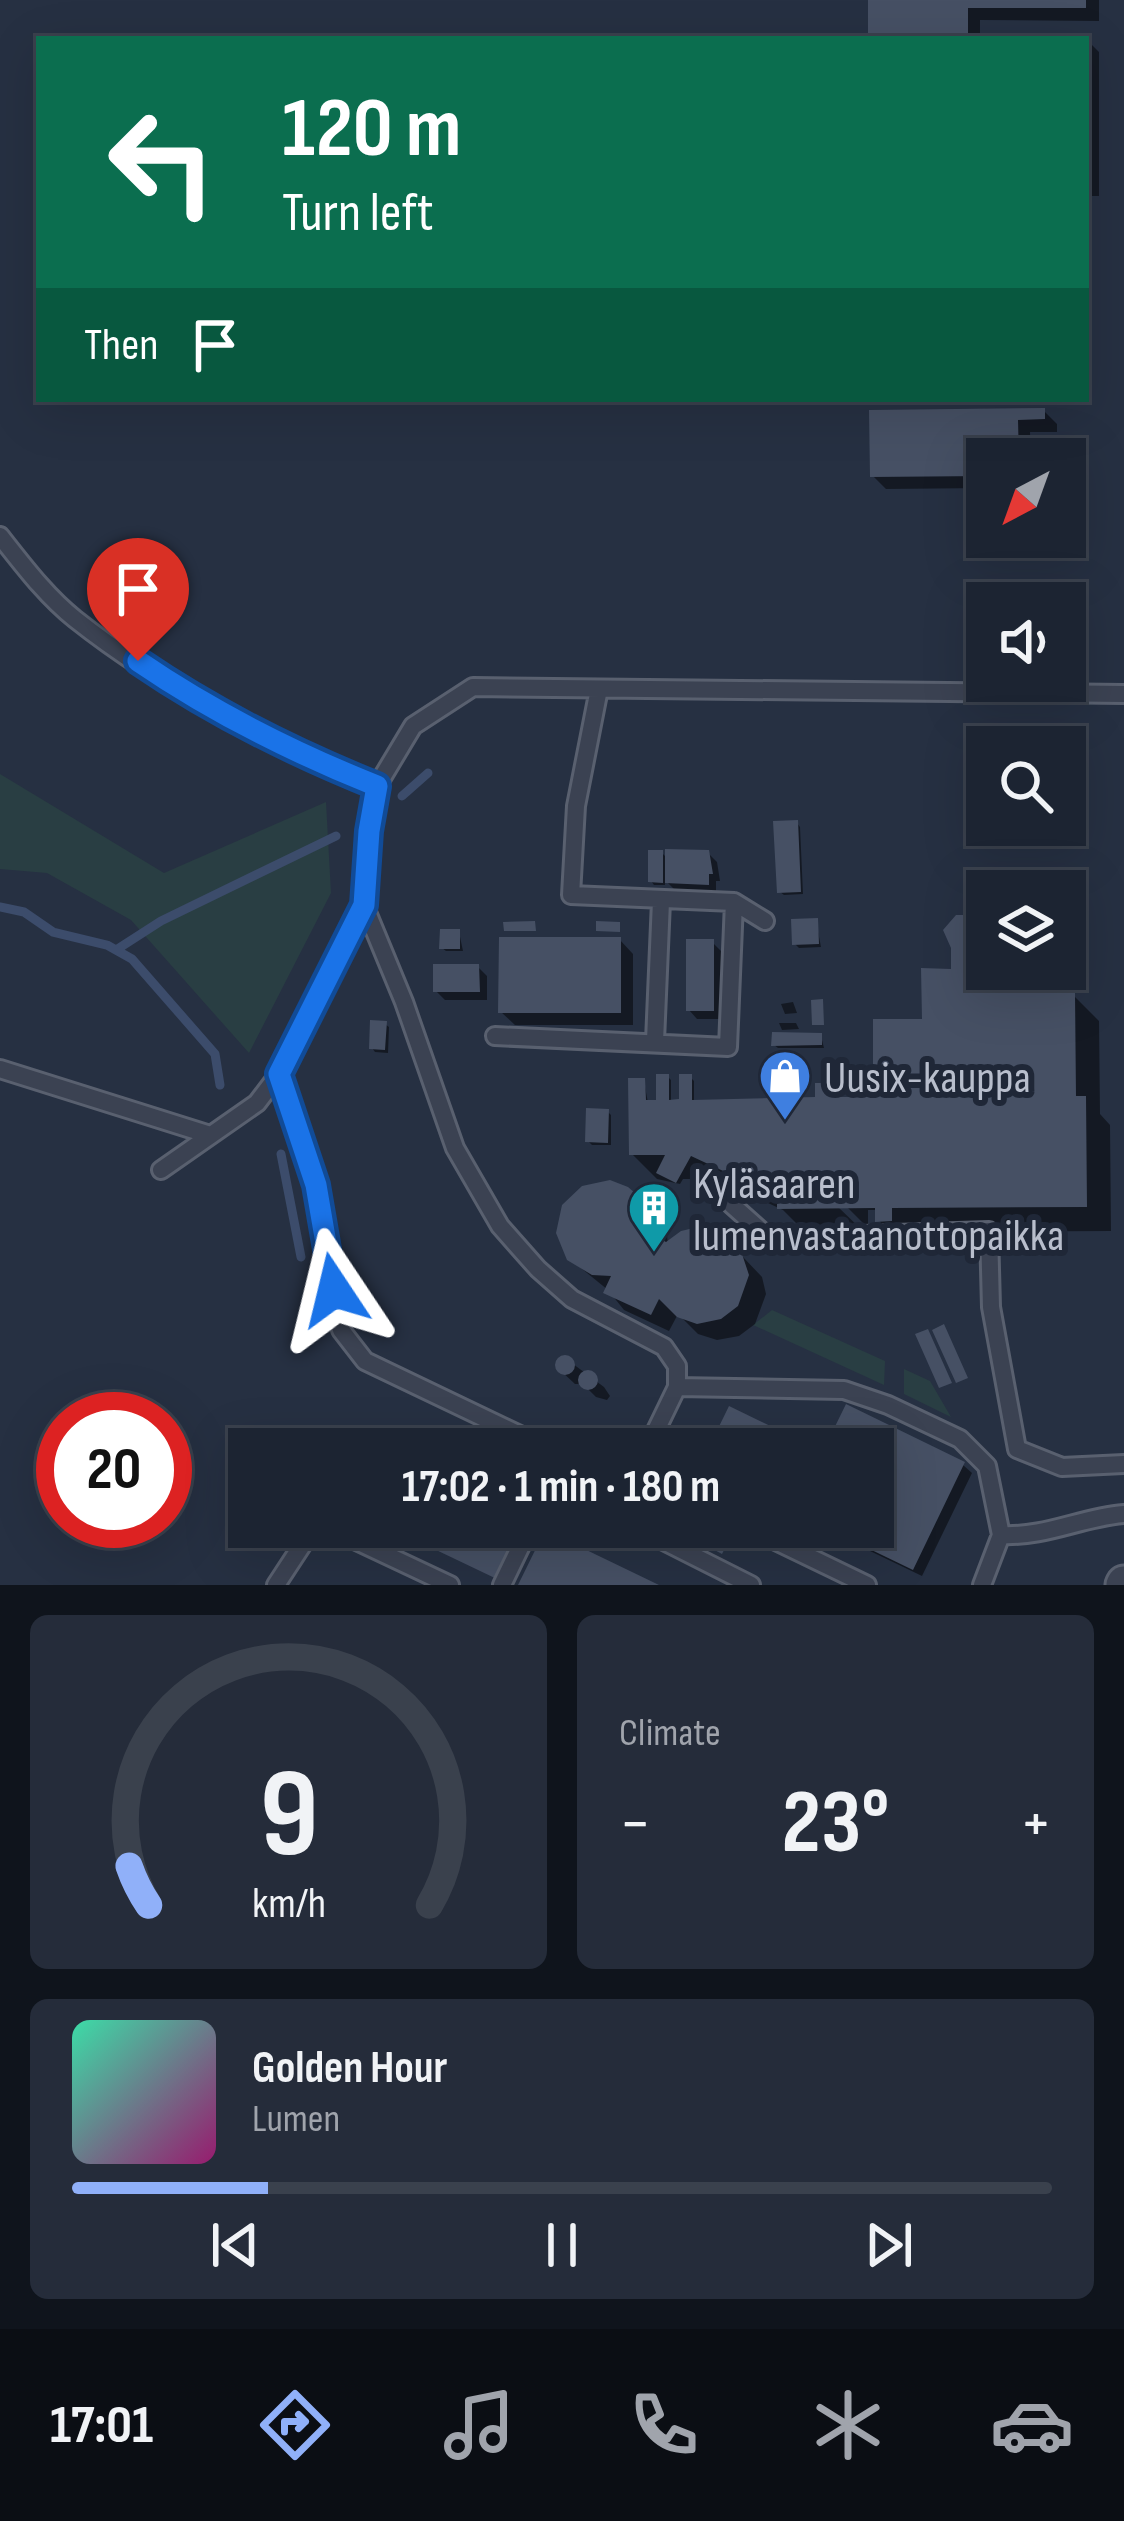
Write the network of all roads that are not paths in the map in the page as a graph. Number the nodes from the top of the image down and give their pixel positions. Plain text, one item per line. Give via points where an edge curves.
1 (0, 536) edge
2 (599, 688) junction
3 (1124, 694) edge
4 (377, 786) junction
5 (661, 901) junction
6 (734, 902) junction
7 (364, 905) junction
8 (765, 921) dead end
9 (495, 1036) dead end
10 (655, 1041) junction
11 (0, 1070) edge
12 (279, 1074) junction
13 (210, 1135) junction
14 (161, 1170) dead end
15 (732, 1205) dead end
16 (677, 1388) junction
17 (505, 1428) edge
18 (657, 1428) edge
19 (1124, 1464) edge
20 (1124, 1514) edge
21 (1001, 1534) junction
22 (300, 1548) edge
23 (372, 1548) edge
24 (520, 1548) edge
25 (678, 1548) edge
26 (791, 1548) edge
27 (276, 1585) edge
28 (450, 1585) edge
29 (502, 1585) edge
30 (751, 1585) edge
31 (868, 1585) edge
32 (982, 1585) edge

1 - 4 lane via 74,618 170,683 296,753
2 - 3 lane
2 - 4 lane via 473,687 412,726
2 - 5 lane via 572,831 571,895
4 - 7 lane
5 - 6 lane
5 - 10 lane
6 - 8 lane
6 - 10 lane via 728,1047
7 - 12 lane
7 - 16 lane via 455,1148 500,1226 572,1299 664,1347 677,1366
9 - 10 lane
11 - 13 lane
12 - 13 lane via 257,1102
12 - 17 lane via 316,1185 341,1330 365,1361
13 - 14 lane
15 - 19 lane via 769,1238 989,1231 991,1307 1017,1449 1062,1467
16 - 18 lane
16 - 21 lane via 844,1390 888,1405 960,1439 987,1466
20 - 21 lane via 1034,1536
21 - 32 lane
22 - 27 lane
23 - 28 lane
24 - 29 lane
25 - 30 lane
26 - 31 lane

